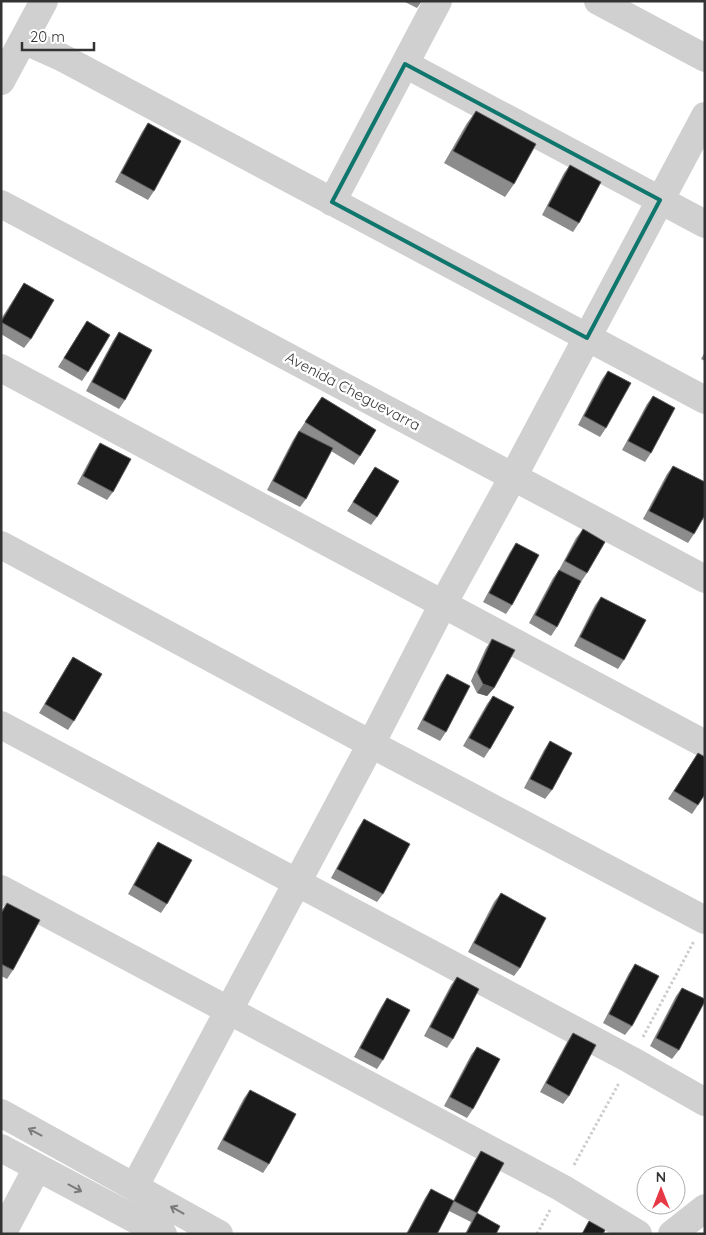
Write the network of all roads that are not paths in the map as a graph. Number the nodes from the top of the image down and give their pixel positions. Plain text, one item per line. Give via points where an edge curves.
1 (44, 1) edge
2 (438, 1) edge
3 (598, 1) edge
4 (23, 40) junction
5 (705, 58) edge
6 (405, 64) junction
7 (1, 81) edge
8 (705, 116) edge
9 (660, 200) junction
10 (332, 202) junction
11 (1, 204) edge
12 (705, 224) edge
13 (587, 338) junction
14 (1, 368) edge
15 (705, 400) edge
16 (512, 477) junction
17 (1, 545) edge
18 (705, 579) edge
19 (443, 604) junction
20 (1, 725) edge
21 (371, 744) junction
22 (705, 744) edge
23 (297, 882) junction
24 (1, 889) edge
25 (705, 920) edge
26 (230, 1010) junction
27 (705, 1102) edge
28 (1, 1114) edge
29 (1, 1148) edge
30 (37, 1168) junction
31 (135, 1186) junction
32 (705, 1208) edge
33 (2, 1234) edge
34 (163, 1234) edge
35 (219, 1234) edge
36 (638, 1234) edge
37 (672, 1234) edge

1 - 4 street
2 - 6 street
3 - 5 street
4 - 7 street
4 - 10 street
6 - 9 street
6 - 10 street
8 - 9 street
9 - 12 street
9 - 13 street
10 - 13 street
11 - 16 street, Avenida Cheguevarra
13 - 15 street
13 - 16 street
14 - 19 street
16 - 18 street, Avenida Cheguevarra
16 - 19 street
17 - 21 street
19 - 21 street
19 - 22 street
20 - 23 street
21 - 23 street
21 - 25 street
23 - 26 street
23 - 27 street
24 - 26 street
26 - 31 street
26 - 36 street via 562,1188
31 -> 28 street
29 - 30 street
30 - 33 street
30 -> 34 street
35 -> 31 street
32 - 37 street

